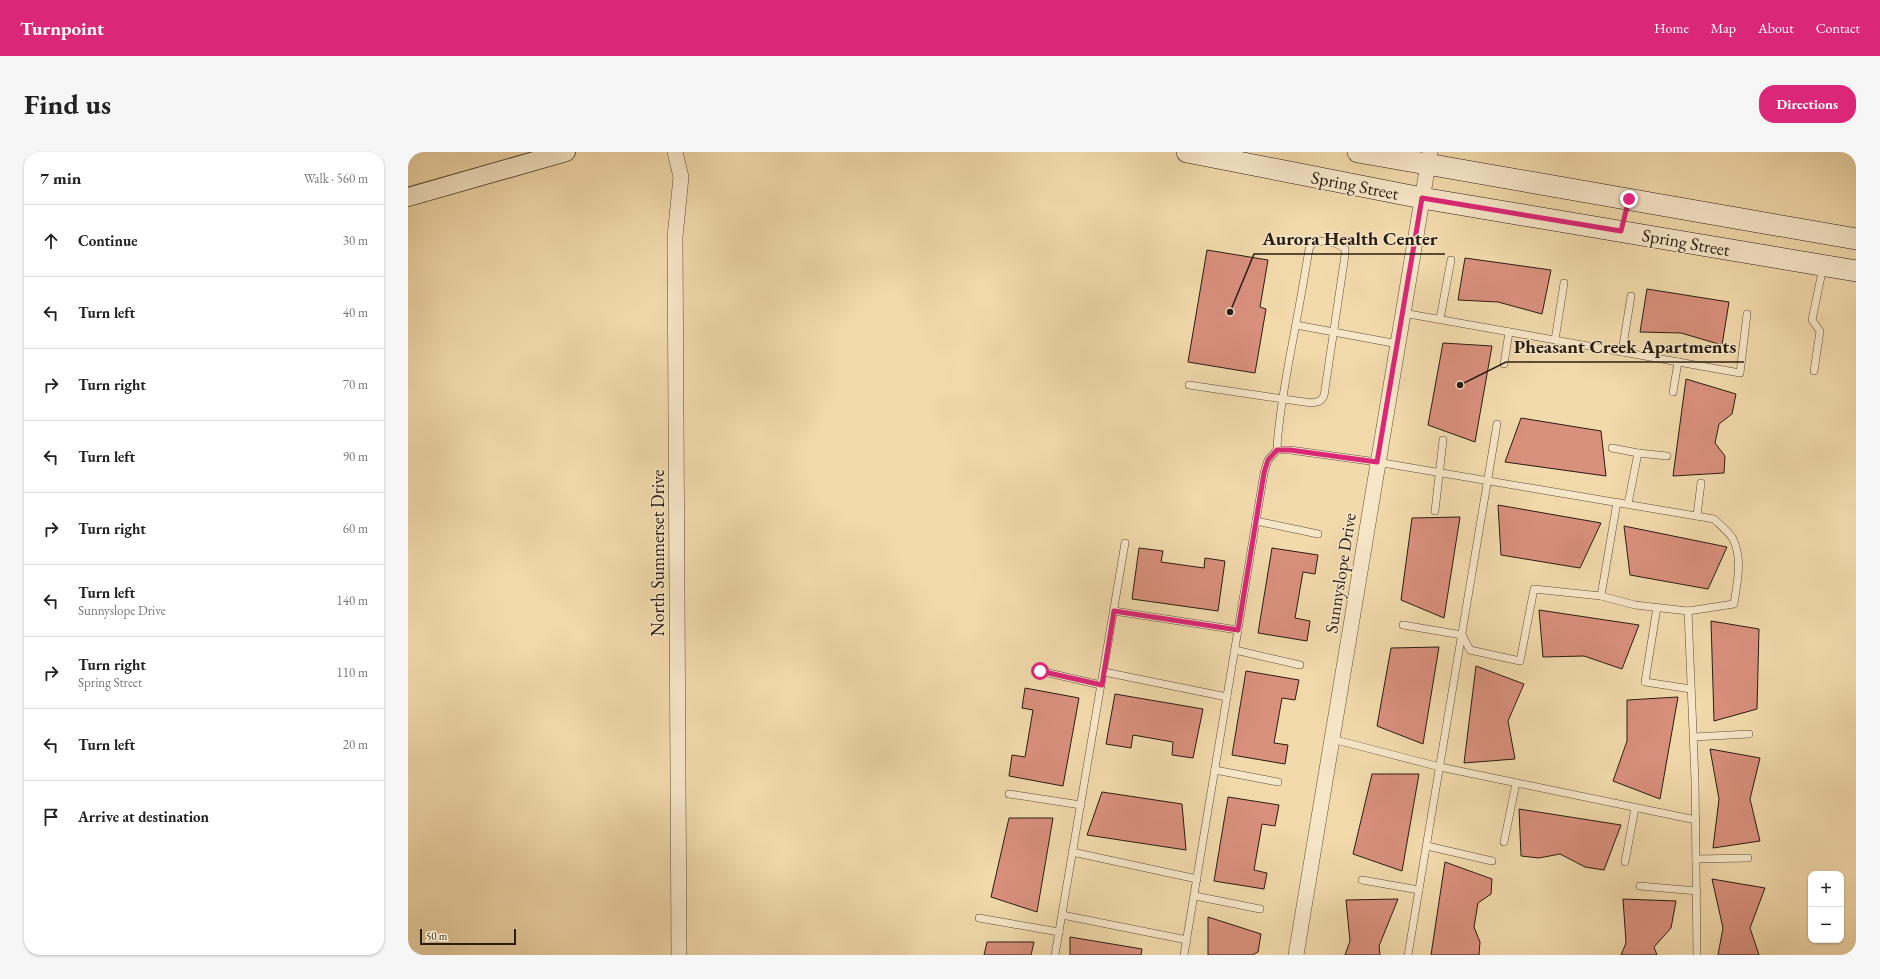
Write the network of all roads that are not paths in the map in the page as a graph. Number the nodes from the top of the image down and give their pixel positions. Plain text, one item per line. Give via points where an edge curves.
1 (566, 152) edge
2 (675, 152) edge
3 (1187, 152) edge
4 (1358, 152) edge
5 (1429, 158) edge
6 (408, 197) edge
7 (1422, 198) junction
8 (1629, 199) junction
9 (1621, 231) junction
10 (1856, 239) edge
11 (1451, 260) dead end
12 (1823, 265) junction
13 (1856, 271) edge
14 (1564, 283) dead end
15 (1631, 296) dead end
16 (1403, 313) junction
17 (1747, 314) dead end
18 (1440, 319) junction
19 (1296, 326) junction
20 (1333, 332) junction
21 (1509, 332) junction
22 (1555, 340) junction
23 (1398, 344) junction
24 (1622, 352) junction
25 (1678, 362) junction
26 (1504, 364) dead end
27 (1814, 371) dead end
28 (1189, 385) dead end
29 (1673, 392) dead end
30 (1282, 399) junction
31 (1497, 424) dead end
32 (1443, 440) dead end
33 (1612, 448) dead end
34 (1277, 450) junction
35 (1638, 453) junction
36 (1667, 456) dead end
37 (1377, 462) junction
38 (1440, 473) junction
39 (1488, 480) junction
40 (1701, 483) dead end
41 (1617, 502) junction
42 (1628, 504) junction
43 (1434, 511) dead end
44 (1697, 516) junction
45 (1256, 520) junction
46 (1318, 534) dead end
47 (1125, 543) dead end
48 (1601, 596) junction
49 (1657, 607) junction
50 (1114, 611) junction
51 (1688, 611) junction
52 (1403, 625) dead end
53 (1238, 630) junction
54 (1462, 635) junction
55 (1235, 650) junction
56 (1300, 665) dead end
57 (1040, 671) dead end
58 (1104, 672) junction
59 (1102, 685) junction
60 (1692, 689) junction
61 (1227, 697) junction
62 (1749, 734) dead end
63 (1694, 737) junction
64 (1332, 739) junction
65 (1440, 767) junction
66 (1215, 770) junction
67 (1278, 782) dead end
68 (1516, 783) junction
69 (1009, 794) dead end
70 (1081, 805) junction
71 (1635, 808) junction
72 (1696, 820) junction
73 (1504, 842) dead end
74 (1427, 846) junction
75 (1072, 852) junction
76 (1748, 858) dead end
77 (1696, 859) junction
78 (1492, 861) dead end
79 (1624, 862) dead end
80 (1197, 878) junction
81 (1362, 880) dead end
82 (1640, 886) dead end
83 (1419, 890) junction
84 (1696, 891) junction
85 (1194, 896) junction
86 (1260, 909) dead end
87 (1062, 915) junction
88 (980, 918) dead end
89 (1058, 932) junction
90 (1187, 940) junction
91 (679, 955) edge
92 (1055, 955) edge
93 (1184, 955) edge
94 (1296, 955) edge
95 (1408, 955) edge
96 (1697, 955) edge

1 - 6 street
2 - 91 street, North Summerset Drive via 681,177 675,237
3 - 7 main road, Spring Street
4 - 5 main road, Spring Street
5 - 7 street, Sunnyslope Drive
5 - 8 main road, Spring Street
7 - 9 main road, Spring Street
7 - 16 street, Sunnyslope Drive
8 - 9 main road
8 - 10 main road, Spring Street
9 - 12 main road, Spring Street
11 - 18 lane
12 - 13 main road, Spring Street
12 - 27 lane via 1812,320 1820,331
14 - 22 lane
15 - 24 lane
16 - 18 lane
16 - 23 street, Sunnyslope Drive
17 - 25 lane via 1740,373
18 - 21 lane
19 - 20 lane
19 - 20 lane via 1309,249 1312,243 1318,240 1340,244 1345,249
19 - 30 lane
20 - 23 lane
20 - 30 lane via 1324,396 1320,401 1312,403
21 - 22 lane
21 - 26 lane
22 - 24 lane
23 - 37 street, Sunnyslope Drive
24 - 25 lane
25 - 29 lane
28 - 30 lane
30 - 34 lane
31 - 39 lane
32 - 38 lane
33 - 35 lane
34 - 37 lane
34 - 45 lane via 1268,460
35 - 36 lane
35 - 42 lane
37 - 38 lane
37 - 64 street, Sunnyslope Drive
38 - 39 lane
38 - 43 lane
39 - 41 lane
39 - 54 lane
40 - 44 lane
41 - 42 lane
41 - 48 lane
42 - 44 lane
44 - 51 lane via 1714,519 1733,538 1739,554 1738,582 1734,604
45 - 46 lane
45 - 53 lane
47 - 50 lane
48 - 49 lane via 1635,605
48 - 54 lane via 1534,589 1520,661 1470,650
49 - 51 lane
49 - 60 lane via 1645,682
50 - 53 lane
50 - 58 lane
51 - 60 lane
52 - 54 lane
53 - 55 lane
54 - 65 lane
55 - 56 lane
55 - 61 lane
57 - 59 lane
58 - 59 lane
58 - 61 lane
59 - 70 lane
60 - 63 lane
61 - 66 lane
62 - 63 lane
63 - 72 lane
64 - 65 lane
64 - 94 street, Sunnyslope Drive
65 - 68 lane
65 - 74 lane
66 - 67 lane
66 - 80 lane
68 - 71 lane
68 - 73 lane
69 - 70 lane
70 - 75 lane
71 - 72 lane
71 - 79 lane
72 - 77 lane
74 - 78 lane
74 - 83 lane
75 - 80 lane
75 - 87 lane
76 - 77 lane
77 - 84 lane
80 - 85 lane
81 - 83 lane
82 - 84 lane
83 - 95 lane
84 - 96 lane
85 - 86 lane
85 - 90 lane
87 - 89 lane
87 - 90 lane
88 - 89 lane
89 - 92 lane
90 - 93 lane

